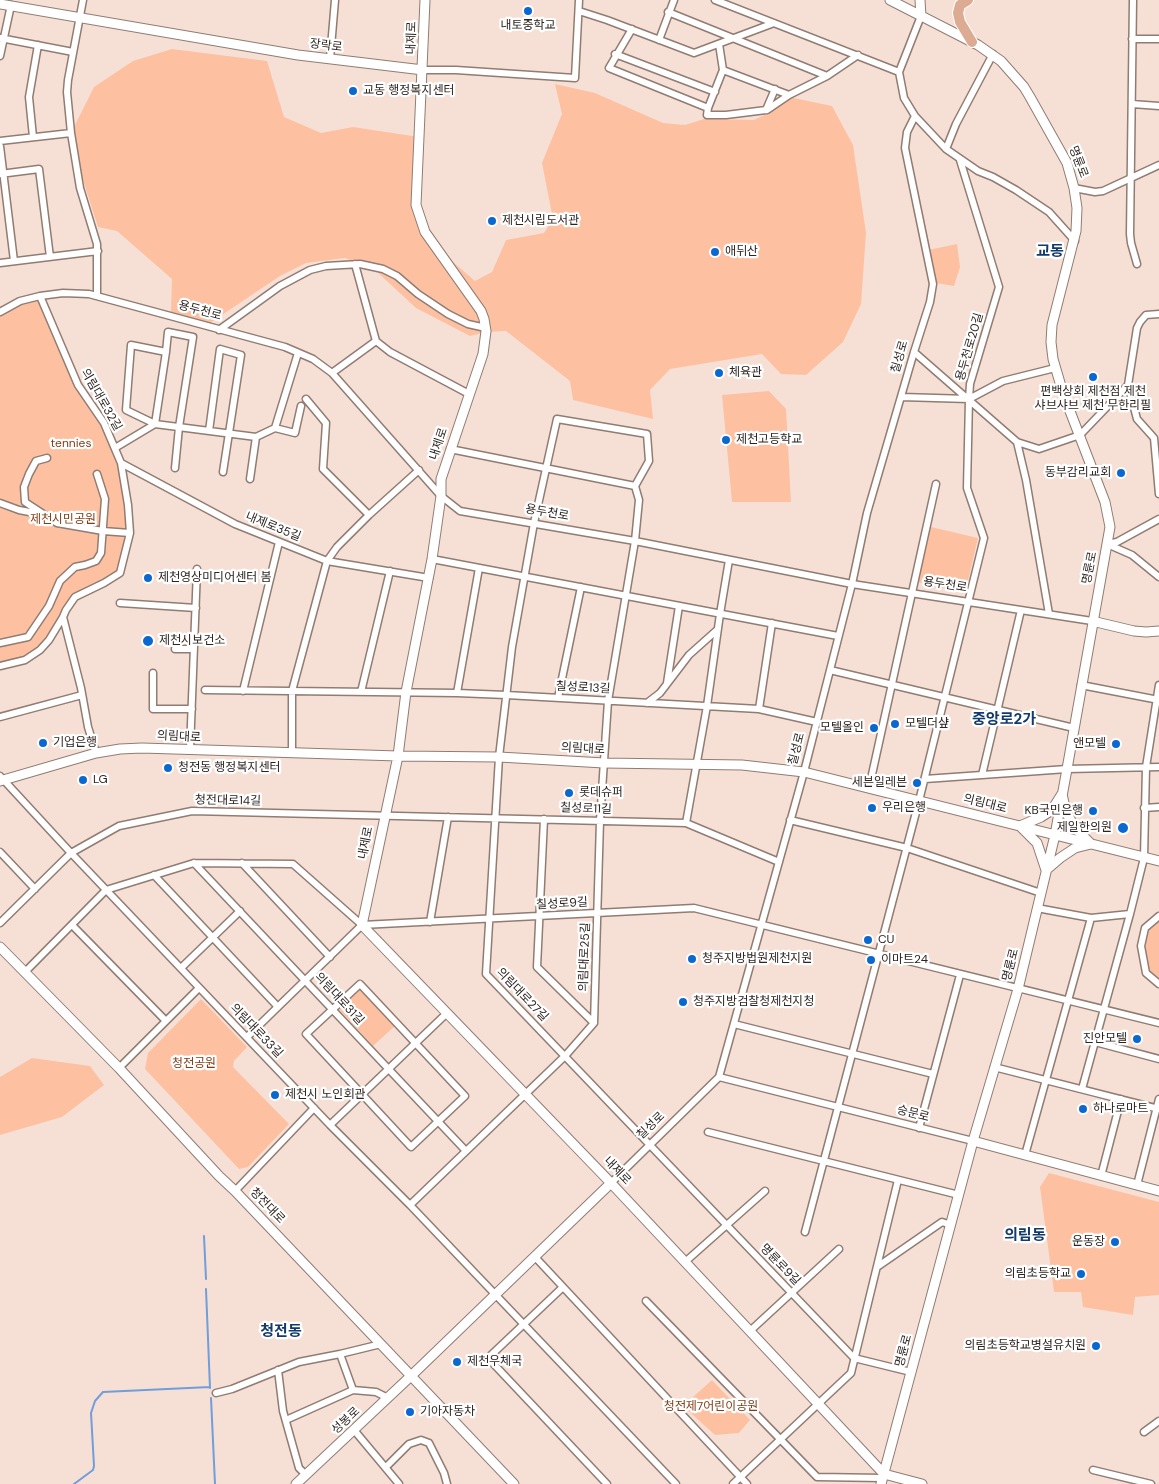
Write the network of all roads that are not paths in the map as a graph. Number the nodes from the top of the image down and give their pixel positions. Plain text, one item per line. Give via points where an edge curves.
1 (83, 0) edge
2 (335, 0) edge
3 (425, 0) edge
4 (579, 0) edge
5 (674, 0) edge
6 (715, 0) edge
7 (890, 0) edge
8 (920, 0) edge
9 (968, 0) edge
10 (1133, 0) edge
11 (0, 4) edge
12 (11, 6) junction
13 (579, 11) junction
14 (668, 12) junction
15 (921, 16) junction
16 (80, 17) junction
17 (774, 23) junction
18 (632, 29) junction
19 (2, 39) edge
20 (733, 39) junction
21 (1132, 39) junction
22 (1159, 39) edge
23 (659, 40) junction
24 (972, 42) junction
25 (719, 44) junction
26 (38, 45) junction
27 (74, 52) junction
28 (615, 54) junction
29 (993, 54) junction
30 (858, 55) junction
31 (0, 56) edge
32 (330, 59) junction
33 (423, 70) junction
34 (723, 70) junction
35 (899, 72) junction
36 (827, 76) junction
37 (776, 89) junction
38 (715, 92) junction
39 (789, 95) junction
40 (1132, 104) junction
41 (1159, 106) edge
42 (708, 108) junction
43 (766, 110) junction
44 (914, 116) junction
45 (71, 133) junction
46 (33, 137) junction
47 (0, 141) edge
48 (0, 146) edge
49 (946, 149) junction
50 (960, 160) junction
51 (1159, 165) edge
52 (2, 174) edge
53 (1131, 178) junction
54 (1074, 188) junction
55 (1074, 241) junction
56 (98, 251) junction
57 (50, 257) junction
58 (14, 261) junction
59 (0, 263) edge
60 (355, 264) junction
61 (1138, 264) dead end
62 (40, 296) junction
63 (97, 296) junction
64 (0, 312) edge
65 (1159, 314) edge
66 (486, 328) junction
67 (219, 330) junction
68 (376, 340) junction
69 (166, 352) junction
70 (914, 352) junction
71 (298, 353) junction
72 (1055, 368) junction
73 (332, 373) junction
74 (1128, 385) junction
75 (469, 394) junction
76 (901, 397) junction
77 (306, 399) dead end
78 (969, 399) junction
79 (302, 406) dead end
80 (155, 424) junction
81 (179, 427) junction
82 (275, 428) junction
83 (208, 431) junction
84 (228, 434) junction
85 (1080, 435) junction
86 (256, 437) junction
87 (1156, 439) edge
88 (1017, 442) junction
89 (115, 448) junction
90 (450, 450) junction
91 (47, 458) dead end
92 (121, 463) junction
93 (175, 468) dead end
94 (546, 468) junction
95 (419, 470) junction
96 (223, 472) dead end
97 (97, 474) dead end
98 (250, 480) dead end
99 (936, 484) dead end
100 (635, 486) junction
101 (1159, 494) edge
102 (441, 496) junction
103 (0, 503) edge
104 (42, 514) junction
105 (369, 515) junction
106 (1159, 519) edge
107 (534, 523) junction
108 (103, 531) junction
109 (130, 533) junction
110 (279, 542) junction
111 (635, 542) junction
112 (1108, 544) junction
113 (432, 559) junction
114 (729, 560) junction
115 (326, 561) junction
116 (480, 568) junction
117 (197, 569) dead end
118 (390, 571) junction
119 (526, 577) junction
120 (1159, 577) edge
121 (429, 578) junction
122 (852, 584) junction
123 (581, 587) junction
124 (911, 593) junction
125 (625, 596) junction
126 (968, 602) junction
127 (120, 603) dead end
128 (679, 606) junction
129 (196, 608) junction
130 (1021, 610) junction
131 (720, 614) junction
132 (1049, 614) junction
133 (63, 617) junction
134 (1092, 621) junction
135 (772, 624) junction
136 (717, 630) junction
137 (1159, 632) edge
138 (838, 636) junction
139 (0, 643) edge
140 (175, 649) dead end
141 (194, 649) junction
142 (0, 666) edge
143 (830, 670) junction
144 (153, 673) dead end
145 (667, 684) junction
146 (891, 685) junction
147 (1081, 685) junction
148 (1159, 685) edge
149 (204, 690) dead end
150 (243, 691) junction
151 (292, 691) junction
152 (361, 692) junction
153 (406, 692) junction
154 (457, 693) junction
155 (82, 695) junction
156 (506, 695) junction
157 (558, 698) junction
158 (945, 698) junction
159 (1158, 700) edge
160 (608, 701) junction
161 (648, 703) junction
162 (707, 706) junction
163 (192, 709) junction
164 (759, 709) junction
165 (997, 710) junction
166 (0, 717) edge
167 (817, 722) junction
168 (1074, 728) junction
169 (190, 750) junction
170 (292, 752) junction
171 (96, 753) junction
172 (398, 756) junction
173 (499, 757) junction
174 (604, 763) junction
175 (697, 763) junction
176 (1159, 767) edge
177 (1146, 768) junction
178 (1067, 769) junction
179 (804, 772) junction
180 (982, 775) junction
181 (1, 779) edge
182 (925, 779) junction
183 (869, 788) junction
184 (1062, 794) junction
185 (919, 801) junction
186 (1159, 807) edge
187 (1144, 808) junction
188 (385, 815) junction
189 (448, 816) junction
190 (496, 818) junction
191 (544, 819) junction
192 (790, 820) junction
193 (600, 821) junction
194 (686, 823) junction
195 (1020, 826) junction
196 (1055, 835) junction
197 (1091, 844) junction
198 (907, 848) junction
199 (0, 852) edge
200 (71, 854) junction
201 (1144, 858) junction
202 (1159, 861) edge
203 (779, 862) junction
204 (194, 863) junction
205 (242, 863) junction
206 (1046, 870) junction
207 (154, 875) junction
208 (35, 890) junction
209 (106, 890) junction
210 (1041, 893) junction
211 (1037, 908) junction
212 (240, 911) junction
213 (598, 914) junction
214 (1130, 914) junction
215 (1159, 916) edge
216 (540, 917) junction
217 (1090, 918) junction
218 (488, 920) junction
219 (430, 922) junction
220 (0, 923) edge
221 (72, 925) junction
222 (362, 925) junction
223 (761, 926) junction
224 (213, 938) junction
225 (0, 947) edge
226 (879, 955) junction
227 (330, 957) junction
228 (181, 968) junction
229 (25, 972) junction
230 (960, 975) junction
231 (306, 980) junction
232 (1159, 984) edge
233 (200, 988) junction
234 (1018, 989) junction
235 (1068, 1001) junction
236 (278, 1007) junction
237 (332, 1009) junction
238 (1104, 1010) junction
239 (447, 1013) junction
240 (166, 1021) junction
241 (594, 1023) junction
242 (1159, 1023) edge
243 (734, 1024) junction
244 (247, 1037) junction
245 (416, 1042) junction
246 (1095, 1042) junction
247 (853, 1054) junction
248 (565, 1056) junction
249 (1159, 1059) edge
250 (994, 1067) junction
251 (119, 1068) junction
252 (389, 1068) junction
253 (932, 1074) junction
254 (720, 1077) junction
255 (1046, 1080) junction
256 (1082, 1089) junction
257 (362, 1094) junction
258 (525, 1094) junction
259 (1121, 1099) junction
260 (1159, 1099) edge
261 (839, 1107) junction
262 (314, 1108) junction
263 (1158, 1108) edge
264 (438, 1121) junction
265 (330, 1125) junction
266 (919, 1128) junction
267 (708, 1132) dead end
268 (973, 1141) junction
269 (650, 1145) junction
270 (466, 1151) junction
271 (1025, 1155) junction
272 (824, 1161) junction
273 (1100, 1176) junction
274 (898, 1180) junction
275 (611, 1184) junction
276 (1136, 1185) junction
277 (235, 1191) junction
278 (765, 1191) dead end
279 (1159, 1191) edge
280 (959, 1195) junction
281 (410, 1204) junction
282 (726, 1225) junction
283 (951, 1225) junction
284 (805, 1232) dead end
285 (839, 1249) dead end
286 (535, 1257) junction
287 (685, 1262) junction
288 (877, 1267) junction
289 (562, 1287) junction
290 (792, 1293) junction
291 (495, 1295) junction
292 (646, 1301) dead end
293 (523, 1324) junction
294 (750, 1331) junction
295 (381, 1344) junction
296 (340, 1354) junction
297 (854, 1358) junction
298 (278, 1370) junction
299 (911, 1372) junction
300 (412, 1375) junction
301 (354, 1390) junction
302 (216, 1393) dead end
303 (388, 1398) junction
304 (818, 1404) junction
305 (286, 1420) junction
306 (1159, 1421) edge
307 (354, 1430) junction
308 (1144, 1432) dead end
309 (781, 1440) junction
310 (386, 1467) junction
311 (1092, 1470) dead end
312 (306, 1475) junction
313 (740, 1478) junction
314 (882, 1479) edge
315 (816, 1480) edge
316 (296, 1484) edge
317 (399, 1484) edge
318 (447, 1484) edge
319 (514, 1484) edge
320 (607, 1484) edge
321 (676, 1484) edge
322 (734, 1484) edge
323 (746, 1484) edge
324 (922, 1484) edge
325 (1151, 1484) edge

1 - 16 street
2 - 32 street
3 - 33 street, 내제로
4 - 13 street, 장락로
5 - 14 street
6 - 17 street
7 - 15 street, 명륜로
8 - 15 street
9 - 24 main road via 960,5 958,13
10 - 21 street
11 - 12 street, 장락로
12 - 16 street, 장락로
12 - 19 street
13 - 18 street
13 - 33 street, 장락로 via 575,78
14 - 20 street
14 - 23 street
15 - 24 street, 명륜로
15 - 35 street
16 - 27 street
16 - 32 street, 장락로
17 - 20 street
17 - 30 street
18 - 23 street
18 - 28 street
19 - 26 street
19 - 31 street
20 - 25 street
20 - 36 street
21 - 22 street
21 - 40 street
23 - 25 street via 694,52
24 - 29 street, 명륜로
25 - 34 street
26 - 27 street
26 - 46 street via 29,98
27 - 45 street via 67,92
28 - 38 street
28 - 42 street via 608,67 612,70
29 - 49 street
29 - 54 street, 명륜로 via 1030,97 1062,152
30 - 35 street
30 - 36 street
32 - 33 street, 장락로
33 - 66 street, 내제로 via 416,188 418,216 424,232 481,311
34 - 37 street
34 - 38 street
35 - 44 street via 904,98
36 - 39 street
37 - 39 street
37 - 43 street
38 - 42 street
39 - 43 street
40 - 41 street
40 - 53 street
42 - 43 street via 707,115
44 - 49 street
44 - 70 street, 칠성로 via 905,148 933,284
45 - 46 street
45 - 56 street via 80,188
46 - 47 street
48 - 52 street
49 - 50 street
50 - 55 street via 1049,212
50 - 78 street, 용두천로20길 via 999,287 970,384
51 - 53 street
52 - 57 street via 39,169
52 - 58 street
53 - 54 street via 1098,192
53 - 61 street via 1130,234
54 - 55 street, 명륜로 via 1077,208
55 - 72 street, 명륜로 via 1052,325
56 - 57 street
56 - 63 street
57 - 58 street
58 - 59 street
60 - 66 street via 383,269 448,314
60 - 67 street via 310,270 280,286
60 - 68 street
62 - 63 street, 용두천로 via 71,293
62 - 64 street, 용두천로 via 20,301
62 - 89 street, 의림대로32길 via 78,385 104,423
63 - 67 street, 용두천로
65 - 74 street via 1143,317 1137,328
66 - 75 street, 내제로 via 482,354
67 - 71 street, 용두천로
68 - 73 street
68 - 75 street via 390,352
69 - 80 street
69 - 80 street via 131,345 126,410
69 - 81 street via 168,332 193,337
70 - 76 street, 칠성로
70 - 78 street
71 - 73 street, 용두천로
71 - 82 street
72 - 78 street via 1003,381
72 - 85 street, 명륜로
73 - 95 street, 용두천로
74 - 85 street
74 - 87 street via 1138,419
75 - 90 street, 내제로
76 - 78 street
76 - 122 street, 칠성로 via 867,513
77 - 105 street via 326,423 323,469
78 - 88 street
78 - 126 street, 용두천로20길 via 967,488 984,538
79 - 82 street via 294,433
80 - 81 street
80 - 89 street
81 - 83 street
81 - 93 street
82 - 86 street
83 - 84 street
83 - 84 street via 220,349 241,355
84 - 86 street
84 - 96 street
85 - 88 street via 1039,449
85 - 112 street, 명륜로 via 1105,502 1110,527
86 - 98 street
87 - 101 street
88 - 132 street
89 - 92 street, 의림대로32길
90 - 94 street
90 - 102 street, 내제로 via 441,480
91 - 104 street via 36,461 24,487 25,502
92 - 109 street, 의림대로32길
92 - 110 street, 내제로35길 via 235,524
94 - 100 street
94 - 100 street, 의림대로27길 via 557,418 647,434 649,461
94 - 107 street, 의림대로27길
95 - 102 street, 용두천로
95 - 105 street
97 - 108 street via 105,499
99 - 124 street
100 - 111 street, 의림대로25길 via 639,500
102 - 107 street, 용두천로 via 460,511
102 - 113 street, 내제로
103 - 104 street
104 - 108 street via 57,523
105 - 115 street
106 - 112 street
107 - 111 street, 용두천로
107 - 119 street, 의림대로27길
108 - 109 street
108 - 139 street via 101,553 96,561 75,567 60,581 49,606 28,637
109 - 133 street, 의림대로32길 via 120,573 75,596
110 - 115 street, 내제로35길
110 - 150 street
111 - 114 street, 용두천로
111 - 125 street, 의림대로25길
112 - 120 street via 1132,555
112 - 134 street, 명륜로
113 - 116 street
113 - 121 street, 내제로
114 - 122 street, 용두천로
114 - 131 street
115 - 118 street, 내제로35길
115 - 151 street
116 - 119 street
116 - 154 street
117 - 129 street
118 - 121 street, 내제로35길
118 - 152 street
119 - 123 street
119 - 156 street, 의림대로27길
121 - 153 street, 내제로
122 - 124 street, 용두천로
122 - 138 street, 칠성로
123 - 125 street
123 - 157 street
124 - 126 street, 용두천로
124 - 146 street
125 - 128 street
125 - 160 street, 의림대로25길
126 - 130 street, 용두천로
126 - 158 street, 용두천로20길
127 - 129 street
128 - 131 street
128 - 145 street
129 - 141 street
130 - 132 street, 용두천로
130 - 165 street
131 - 135 street
131 - 136 street
132 - 134 street, 용두천로
133 - 142 street, 의림대로32길 via 40,650 25,660
133 - 155 street
134 - 137 street, 용두천로
134 - 147 street, 명륜로
135 - 138 street
135 - 164 street
136 - 145 street via 689,655
136 - 162 street
138 - 143 street, 칠성로
140 - 141 street
141 - 163 street
143 - 146 street
143 - 167 street, 칠성로
144 - 163 street via 153,709
145 - 161 street
146 - 158 street
146 - 183 street
147 - 159 street
147 - 168 street, 명륜로
148 - 159 street
149 - 150 street, 칠성로13길
150 - 151 street, 칠성로13길
151 - 152 street, 칠성로13길
151 - 170 street
152 - 153 street, 칠성로13길
153 - 154 street, 칠성로13길
153 - 172 street, 내제로
154 - 156 street, 칠성로13길
155 - 166 street
155 - 171 street
156 - 157 street, 칠성로13길
156 - 173 street, 의림대로27길
157 - 160 street, 칠성로13길
158 - 165 street
158 - 182 street, 용두천로20길
159 - 177 street
160 - 161 street, 칠성로13길
160 - 174 street, 의림대로25길
161 - 162 street, 칠성로13길
162 - 164 street, 칠성로13길
162 - 175 street
163 - 169 street
164 - 167 street, 칠성로13길
165 - 168 street
165 - 180 street
167 - 179 street, 칠성로
168 - 178 street, 명륜로
169 - 170 street, 의림대로
169 - 171 street, 의림대로 via 142,748
170 - 172 street, 의림대로
171 - 181 street, 의림대로
172 - 173 street, 의림대로
172 - 188 street, 내제로
173 - 174 street, 의림대로
173 - 190 street, 의림대로27길
174 - 175 street, 의림대로
174 - 193 street, 의림대로25길
175 - 179 street, 의림대로
175 - 194 street
176 - 177 street
177 - 178 street
177 - 187 street
178 - 180 street
178 - 184 street, 명륜로
179 - 183 street, 의림대로
179 - 192 street, 칠성로
180 - 182 street
181 - 200 street, 의림대로33길
182 - 185 street, 용두천로20길
183 - 185 street, 의림대로
184 - 195 street via 1052,810
184 - 196 street, 명륜로
184 - 197 street via 1066,812 1075,828
185 - 195 street, 의림대로
185 - 198 street, 용두천로20길
186 - 187 street
187 - 201 street
188 - 189 street, 칠성로11길
188 - 200 street, 청전대로14길 via 192,811 119,826
188 - 222 street, 내제로
189 - 190 street, 칠성로11길
189 - 219 street
190 - 191 street, 칠성로11길
190 - 218 street, 의림대로27길
191 - 193 street, 칠성로11길
191 - 216 street
192 - 198 street
192 - 203 street, 칠성로
193 - 194 street, 칠성로11길
193 - 213 street, 의림대로25길
194 - 203 street, 칠성로11길
195 - 196 street, 의림대로
195 - 206 street via 1037,843
196 - 197 street, 의림대로
196 - 206 street, 명륜로
197 - 201 street, 의림대로
197 - 206 street via 1075,848
198 - 210 street
198 - 226 street, 용두천로20길
199 - 208 street
200 - 208 street, 청전대로14길
200 - 209 street, 의림대로33길
201 - 202 street, 의림대로
201 - 214 street
203 - 223 street, 칠성로
204 - 205 street
204 - 207 street
204 - 212 street, 의림대로31길
205 - 222 street via 293,864
205 - 227 street
206 - 210 street, 명륜로
207 - 209 street
207 - 224 street
208 - 220 street, 청전대로14길
209 - 221 street
209 - 228 street, 의림대로33길
210 - 211 street, 명륜로
211 - 217 street
211 - 234 street, 명륜로
212 - 224 street
212 - 231 street, 의림대로31길
213 - 216 street, 칠성로9길
213 - 223 street, 칠성로9길 via 694,908
213 - 241 street, 의림대로25길
214 - 217 street
214 - 238 street
215 - 232 street via 1145,928 1141,946 1146,973
216 - 218 street, 칠성로9길
216 - 241 street via 537,967
217 - 235 street
218 - 219 street, 칠성로9길
218 - 248 street, 의림대로27길 via 486,974
219 - 222 street, 칠성로9길
221 - 229 street
221 - 240 street
222 - 227 street
222 - 239 street, 내제로
223 - 226 street, 칠성로9길
223 - 243 street, 칠성로
224 - 228 street
224 - 236 street
225 - 229 street, 청전대로
226 - 230 street, 칠성로9길
226 - 247 street, 용두천로20길
227 - 231 street
228 - 233 street, 의림대로33길
229 - 251 street, 청전대로
230 - 234 street, 칠성로9길
230 - 253 street
231 - 236 street
231 - 237 street, 의림대로31길
233 - 240 street
233 - 244 street, 의림대로33길
234 - 235 street, 칠성로9길
234 - 250 street, 명륜로
235 - 238 street, 칠성로9길
235 - 255 street
236 - 244 street
237 - 245 street via 360,984
237 - 252 street, 의림대로31길
237 - 257 street via 306,1034
238 - 242 street, 칠성로9길
238 - 246 street
239 - 245 street
239 - 258 street, 내제로
240 - 251 street
241 - 248 street
243 - 247 street
243 - 254 street, 칠성로
244 - 262 street, 의림대로33길
245 - 252 street
245 - 264 street via 465,1096
246 - 249 street
246 - 256 street
247 - 253 street
247 - 261 street, 용두천로20길
248 - 258 street
248 - 269 street, 의림대로27길
250 - 255 street
250 - 268 street, 명륜로
251 - 277 street, 청전대로
252 - 257 street
252 - 264 street, 의림대로31길
253 - 266 street
254 - 261 street, 숭문로
254 - 269 street, 칠성로
255 - 256 street
255 - 271 street
256 - 259 street
257 - 264 street via 411,1147
257 - 265 street
258 - 270 street
258 - 275 street, 내제로
259 - 263 street
259 - 273 street
260 - 263 street
261 - 266 street, 숭문로
261 - 272 street, 용두천로20길
262 - 265 street, 의림대로33길
262 - 277 street
263 - 276 street
264 - 270 street, 의림대로31길
265 - 281 street, 의림대로33길
266 - 268 street, 숭문로
267 - 272 street
268 - 271 street, 숭문로
268 - 280 street, 명륜로
269 - 275 street, 칠성로
269 - 282 street, 명륜로9길
270 - 281 street
271 - 273 street, 숭문로
272 - 274 street
272 - 284 street, 용두천로20길
273 - 276 street, 숭문로
274 - 280 street
274 - 288 street
275 - 286 street, 칠성로
275 - 287 street, 내제로
276 - 279 street, 숭문로
277 - 295 street, 청전대로
278 - 282 street
280 - 283 street, 명륜로
281 - 291 street, 의림대로33길
282 - 287 street
282 - 290 street, 명륜로9길
283 - 288 street via 942,1222
283 - 299 street, 명륜로
285 - 290 street
286 - 289 street
286 - 291 street, 칠성로
287 - 294 street, 내제로
288 - 297 street
289 - 293 street
289 - 313 street
290 - 294 street
290 - 297 street, 명륜로9길
291 - 293 street, 의림대로33길
291 - 300 street, 칠성로
292 - 309 street
293 - 320 street via 488,1358
293 - 321 street, 의림대로33길
294 - 304 street, 내제로
295 - 296 street
295 - 300 street, 청전대로
296 - 298 street
296 - 301 street
297 - 299 street
297 - 304 street via 851,1373
298 - 302 street
298 - 305 street
299 - 314 street, 명륜로
300 - 303 street, 성봉로
300 - 319 street, 청전대로
301 - 303 street via 376,1392
301 - 305 street
303 - 307 street, 성봉로
304 - 309 street
304 - 314 street, 내제로
305 - 312 street via 298,1468
306 - 308 street
307 - 310 street
307 - 312 street, 성봉로
309 - 313 street
309 - 315 street
310 - 317 street
310 - 318 street via 409,1444 421,1440 430,1443
311 - 325 street
312 - 316 street, 성봉로
313 - 322 street
313 - 323 street
314 - 315 street
314 - 324 street

